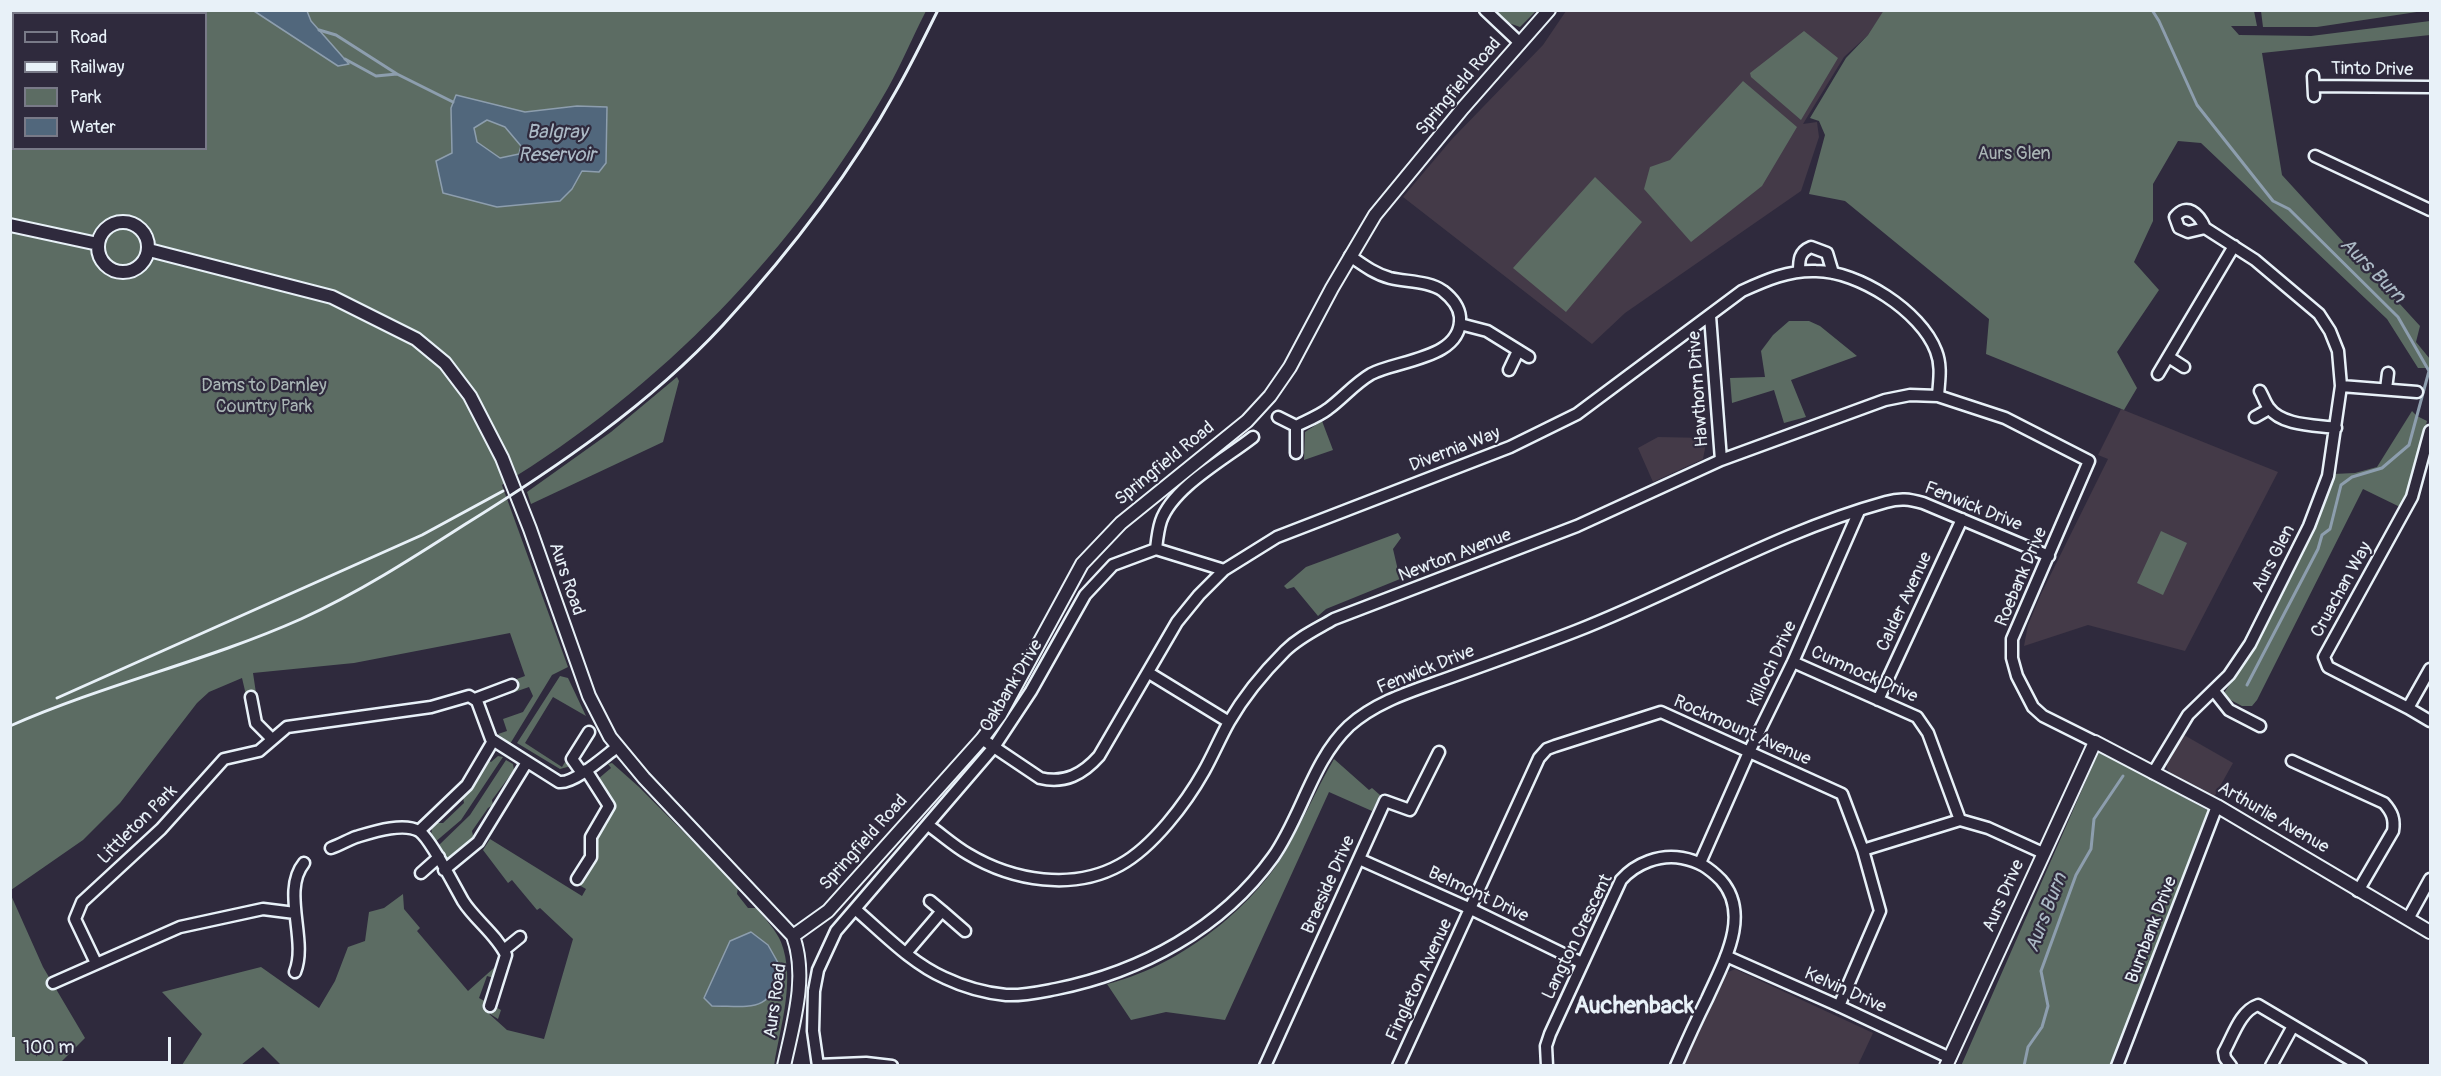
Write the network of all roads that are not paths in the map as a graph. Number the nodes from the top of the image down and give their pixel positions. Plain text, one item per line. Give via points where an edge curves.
1 (1485, 10) edge
2 (1548, 10) edge
3 (1520, 43) junction
4 (2314, 86) dead end
5 (2430, 87) edge
6 (2315, 156) dead end
7 (2430, 210) edge
8 (10, 225) edge
9 (2205, 228) dead end
10 (98, 244) junction
11 (2234, 246) junction
12 (149, 250) junction
13 (1350, 256) junction
14 (1799, 272) junction
15 (1833, 273) junction
16 (1710, 315) junction
17 (1460, 324) junction
18 (1518, 351) junction
19 (1529, 357) dead end
20 (2170, 358) junction
21 (2184, 367) dead end
22 (1509, 370) dead end
23 (2388, 373) dead end
24 (2158, 374) dead end
25 (2341, 386) junction
26 (2386, 389) junction
27 (2260, 391) dead end
28 (2417, 392) dead end
29 (1938, 396) junction
30 (2269, 409) junction
31 (1278, 417) dead end
32 (2254, 417) dead end
33 (1296, 426) junction
34 (2336, 428) junction
35 (2430, 431) edge
36 (1253, 437) dead end
37 (2429, 446) edge
38 (1240, 447) junction
39 (1296, 453) dead end
40 (1247, 457) dead end
41 (1721, 460) junction
42 (2089, 461) joint
43 (1859, 511) junction
44 (1962, 519) junction
45 (1156, 549) junction
46 (2049, 556) junction
47 (1224, 570) junction
48 (1793, 662) junction
49 (2430, 669) edge
50 (1149, 673) junction
51 (512, 685) dead end
52 (2214, 692) junction
53 (252, 697) dead end
54 (475, 699) junction
55 (1878, 700) junction
56 (2408, 708) junction
57 (2430, 721) edge
58 (1229, 722) junction
59 (2260, 726) dead end
60 (589, 732) dead end
61 (272, 739) junction
62 (982, 739) junction
63 (493, 741) junction
64 (2095, 742) junction
65 (617, 747) junction
66 (994, 747) junction
67 (1439, 752) dead end
68 (1749, 752) junction
69 (2292, 761) dead end
70 (527, 762) junction
71 (584, 771) junction
72 (2153, 773) junction
73 (2217, 807) junction
74 (1960, 820) junction
75 (928, 825) junction
76 (419, 831) junction
77 (331, 848) dead end
78 (1863, 850) junction
79 (2043, 854) junction
80 (439, 858) junction
81 (1359, 859) junction
82 (304, 863) dead end
83 (1700, 863) junction
84 (444, 870) junction
85 (421, 873) dead end
86 (577, 879) dead end
87 (2430, 879) edge
88 (2358, 891) junction
89 (930, 901) dead end
90 (855, 909) junction
91 (1471, 909) junction
92 (942, 911) junction
93 (295, 913) junction
94 (2408, 919) junction
95 (965, 931) dead end
96 (2430, 932) edge
97 (793, 936) junction
98 (520, 937) dead end
99 (504, 950) junction
100 (906, 953) junction
101 (1726, 956) junction
102 (96, 963) junction
103 (1582, 963) junction
104 (295, 972) dead end
105 (53, 984) dead end
106 (490, 1006) dead end
107 (1839, 1006) junction
108 (2294, 1026) junction
109 (1948, 1062) edge
110 (784, 1065) edge
111 (818, 1065) edge
112 (892, 1065) edge
113 (1265, 1065) edge
114 (1398, 1065) edge
115 (1547, 1065) edge
116 (1676, 1065) edge
117 (2117, 1065) edge
118 (2231, 1065) edge
119 (2271, 1065) edge
120 (2361, 1065) edge

1 - 3 street
2 - 3 street, Springfield Road
3 - 13 street, Springfield Road via 1390,194
4 - 5 street, Tinto Drive
6 - 7 street
8 - 10 street
9 - 11 street, Aurs Glen
10 - 12 street via 108,267 125,272 141,265
10 - 12 street via 105,230 127,221 141,228
11 - 20 street
11 - 25 street, Aurs Glen via 2319,314 2338,351
12 - 65 street, Aurs Road via 332,297 416,339 445,363 470,396 498,450 589,696
13 - 17 street via 1371,271 1443,291 1456,303
13 - 62 street, Springfield Road via 1270,396 1247,421 1121,523 1082,564 1000,714
14 - 15 street, Divernia Way
14 - 15 street via 1799,258 1811,246 1827,253
14 - 16 street, Divernia Way via 1770,278 1742,291
15 - 29 street, Divernia Way via 1859,281 1923,327 1940,366
16 - 41 street, Hawthorn Drive
16 - 47 street, Divernia Way via 1552,428 1277,537
17 - 18 street via 1487,331
17 - 33 street via 1446,347 1372,374 1328,410
18 - 19 street
18 - 22 street
20 - 21 street
20 - 24 street
23 - 26 street
25 - 26 street
25 - 34 street, Aurs Glen
26 - 28 street
27 - 30 street
29 - 41 street, Newton Avenue via 1910,395 1885,400
29 - 42 street, Newton Avenue via 2005,418
30 - 32 street
30 - 34 street via 2291,421
31 - 33 street
33 - 39 street
34 - 52 street, Aurs Glen via 2328,476 2309,526 2250,644
35 - 37 street, Cruachan Way
36 - 38 street
37 - 56 street, Cruachan Way via 2412,497 2324,657 2328,667
38 - 40 street
38 - 45 street via 1173,500 1161,521
41 - 58 street, Newton Avenue via 1577,526 1309,632 1267,669
42 - 46 street, Roebank Drive
43 - 44 street, Fenwick Drive via 1905,498
43 - 48 street, Killoch Drive
43 - 100 street, Fenwick Drive via 1759,548 1575,632 1391,699 1360,717 1329,751 1291,828 1249,886 1197,931 1147,960 1075,985 1007,995 984,992 943,977
44 - 46 street, Fenwick Drive
44 - 55 street, Calder Avenue
45 - 47 street
45 - 66 street, Oakbank Drive via 1113,565 1084,595 1031,691
46 - 64 street, Roebank Drive via 2012,639 2012,658 2033,708
47 - 50 street, Divernia Way via 1178,622
48 - 55 street, Cumnock Drive
48 - 68 street, Killoch Drive
49 - 56 street
50 - 58 street
50 - 66 street, Divernia Way via 1099,756 1077,775 1041,778
51 - 54 street, Littleton Park
52 - 59 street via 2229,710
52 - 72 street, Aurs Glen via 2188,715
53 - 61 street via 256,723
54 - 61 street, Littleton Park via 463,697 431,707 287,727
54 - 63 street
55 - 74 street, Cumnock Drive via 1923,722
56 - 57 street
58 - 75 street, Newton Avenue via 1180,808 1141,849 1106,872 1058,880 1017,875 969,854
60 - 71 street via 572,759
61 - 102 street, Littleton Park via 259,751 224,759 160,829 82,902 75,919
62 - 66 street, Divernia Way
62 - 97 street, Springfield Road via 828,911
63 - 70 street
63 - 76 street via 467,785
64 - 72 street, Arthurlie Avenue
64 - 79 street, Aurs Drive
65 - 71 street
65 - 97 street, Aurs Road
66 - 75 street, Oakbank Drive
67 - 81 street, Braeside Drive via 1410,810 1385,801
68 - 78 street, Rockmount Avenue via 1842,794
68 - 83 street, Killoch Drive
68 - 91 street, Rockmount Avenue via 1661,712 1547,749 1539,758
69 - 88 street via 2384,803 2391,812 2394,831
70 - 71 street via 559,782 566,783
70 - 84 street via 478,842
71 - 86 street via 609,806 591,837 591,857
72 - 73 street, Arthurlie Avenue
73 - 88 street, Arthurlie Avenue
73 - 117 street, Burnbank Drive
74 - 78 street
74 - 79 street via 1988,828
75 - 90 street, Oakbank Drive
76 - 77 street via 397,827 352,838
76 - 80 street
78 - 107 street, Rockmount Avenue via 1880,910
79 - 109 street, Aurs Drive
80 - 84 street
80 - 85 street
81 - 91 street, Belmont Drive
81 - 113 street, Braeside Drive
82 - 93 street via 296,873
83 - 101 street via 1726,886 1733,900 1734,930
83 - 103 street, Langton Crescent via 1666,857 1644,863 1626,874
84 - 99 street via 464,902
87 - 94 street
88 - 94 street, Arthurlie Avenue
89 - 92 street
90 - 100 street, Fenwick Drive
90 - 111 street, Oakbank Drive via 836,931 818,970 813,1011
91 - 103 street, Belmont Drive
91 - 114 street, Fingleton Avenue
92 - 95 street
92 - 100 street
93 - 102 street via 263,909 180,927
93 - 104 street via 299,962
94 - 96 street, Arthurlie Avenue
97 - 110 street, Aurs Road via 799,952 800,977
98 - 99 street
99 - 106 street via 505,962
101 - 107 street, Kelvin Drive
101 - 116 street
102 - 105 street
103 - 115 street, Langton Crescent via 1546,1046
107 - 109 street, Kelvin Drive
108 - 118 street via 2258,1005 2250,1008 2224,1052
108 - 119 street
108 - 120 street
111 - 112 street

